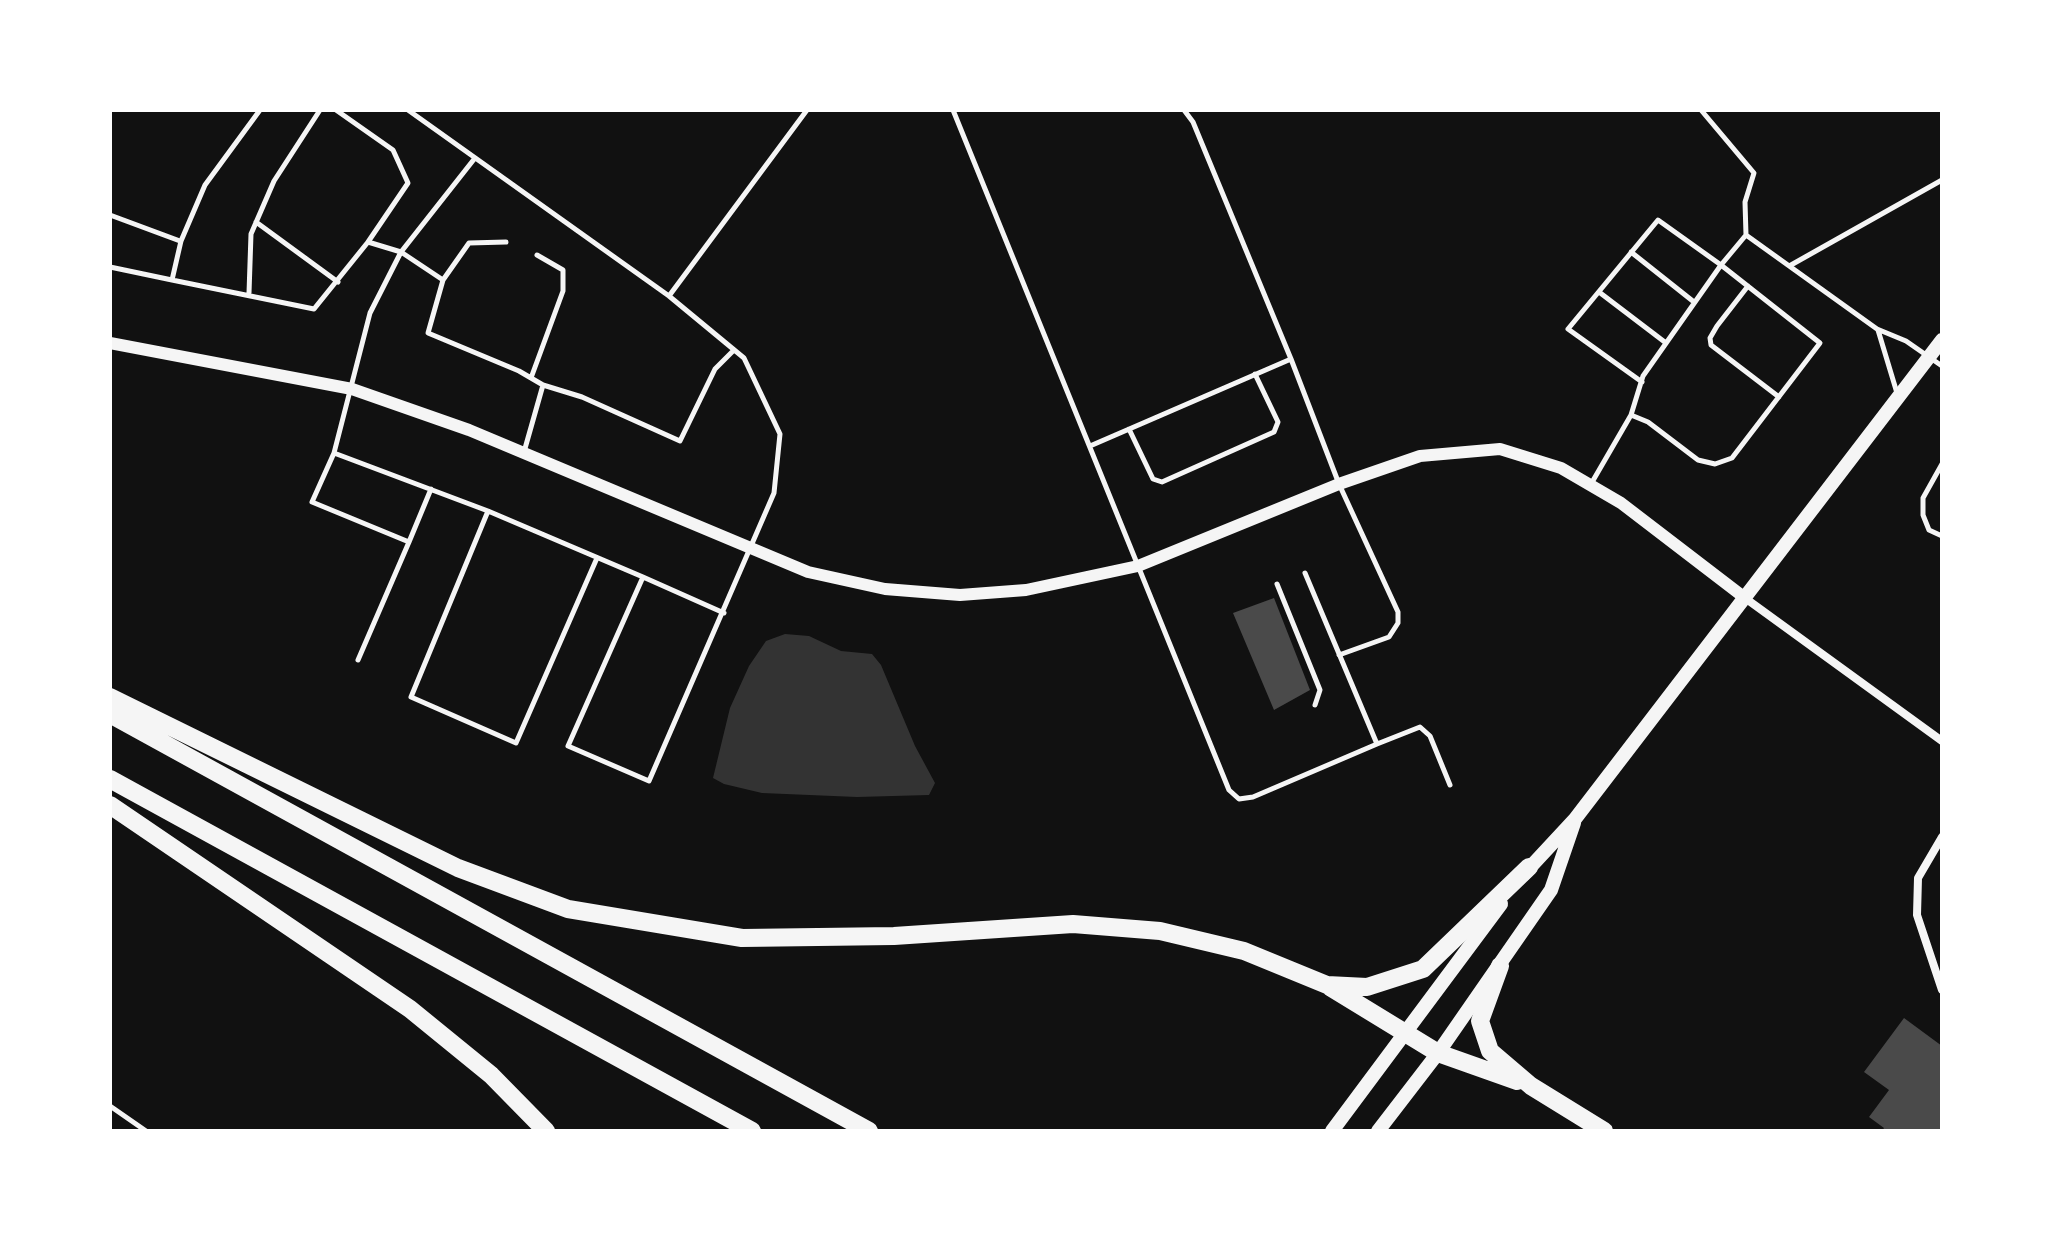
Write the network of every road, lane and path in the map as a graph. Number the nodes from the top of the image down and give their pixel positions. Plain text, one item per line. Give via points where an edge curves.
1 (260, 110) edge
2 (320, 110) edge
3 (336, 110) edge
4 (408, 110) edge
5 (807, 110) edge
6 (953, 110) edge
7 (1184, 110) edge
8 (1701, 110) edge
9 (475, 158) junction
10 (1942, 180) edge
11 (110, 215) edge
12 (256, 222) junction
13 (1746, 235) junction
14 (181, 241) junction
15 (368, 242) junction
16 (506, 242) dead end
17 (401, 252) junction
18 (1631, 252) junction
19 (537, 255) dead end
20 (1721, 265) junction
21 (1791, 265) junction
22 (110, 267) edge
23 (172, 280) junction
24 (443, 280) junction
25 (338, 282) junction
26 (1748, 286) junction
27 (1599, 292) junction
28 (249, 293) junction
29 (669, 296) junction
30 (1694, 302) junction
31 (1877, 329) junction
32 (1942, 340) edge
33 (110, 343) edge
34 (1666, 343) junction
35 (734, 350) junction
36 (1930, 355) junction
37 (1291, 359) junction
38 (1942, 366) edge
39 (1255, 374) junction
40 (531, 378) junction
41 (1642, 382) junction
42 (543, 385) junction
43 (352, 389) junction
44 (1898, 395) junction
45 (1779, 397) junction
46 (1631, 415) junction
47 (1129, 429) junction
48 (1090, 446) junction
49 (334, 453) junction
50 (524, 453) junction
51 (1942, 464) edge
52 (1339, 484) junction
53 (1591, 485) junction
54 (431, 489) junction
55 (488, 511) junction
56 (1942, 536) edge
57 (409, 542) junction
58 (752, 548) junction
59 (597, 558) junction
60 (1138, 566) junction
61 (1305, 573) dead end
62 (643, 577) junction
63 (1277, 584) dead end
64 (1745, 598) junction
65 (724, 613) junction
66 (1339, 655) junction
67 (358, 660) dead end
68 (110, 697) edge
69 (1315, 705) dead end
70 (110, 714) edge
71 (1942, 741) edge
72 (1377, 744) junction
73 (110, 779) edge
74 (1450, 785) dead end
75 (110, 805) edge
76 (1575, 819) junction
77 (1942, 837) edge
78 (1529, 867) junction
79 (1500, 966) junction
80 (1939, 971) edge
81 (1327, 985) junction
82 (1942, 990) edge
83 (1405, 1032) junction
84 (1438, 1053) junction
85 (1531, 1086) junction
86 (110, 1106) edge
87 (146, 1131) edge
88 (546, 1131) edge
89 (752, 1131) edge
90 (869, 1131) edge
91 (1332, 1131) edge
92 (1378, 1131) edge
93 (1604, 1131) edge

1 - 14 lane via 205,185
2 - 12 lane via 274,181
3 - 15 lane via 393,150 408,183
4 - 9 lane
5 - 29 lane
6 - 48 lane
7 - 37 lane
8 - 13 lane via 1754,173 1745,202
9 - 17 lane
9 - 29 lane
10 - 21 lane
11 - 14 lane
12 - 25 lane
12 - 28 lane
13 - 20 lane
13 - 21 lane
14 - 23 lane
15 - 17 lane
15 - 25 lane
16 - 24 lane via 469,243
17 - 24 lane
17 - 43 lane via 370,313
18 - 20 lane via 1658,220
18 - 27 lane
18 - 30 lane
19 - 40 lane via 563,270 563,291
20 - 26 lane
20 - 30 lane
21 - 31 lane
22 - 23 lane
23 - 28 lane
24 - 40 lane via 428,333
25 - 28 lane via 314,309
26 - 45 lane via 1717,326 1711,345
26 - 45 lane via 1820,343
27 - 34 lane
27 - 41 lane via 1568,329
29 - 35 lane
30 - 34 lane
31 - 36 lane
31 - 44 lane
32 - 36 main road
33 - 43 street
34 - 41 lane
35 - 42 lane via 715,369 680,441
35 - 58 lane via 744,358 780,434 774,493
36 - 38 lane
36 - 44 main road
37 - 39 lane
37 - 52 lane
39 - 47 lane
39 - 47 lane via 1278,422 1274,432 1162,482 1153,479
40 - 42 lane
41 - 46 lane
42 - 50 lane
43 - 49 lane
43 - 50 street
44 - 64 main road
45 - 46 lane via 1732,458 1715,464 1698,460
46 - 53 lane
47 - 48 lane
48 - 60 lane
49 - 54 lane
49 - 57 lane via 312,502
50 - 58 street
51 - 56 lane via 1923,498 1929,530
52 - 53 street via 1420,456 1500,449 1561,468
52 - 60 street
52 - 66 lane via 1399,617 1389,637
53 - 64 street
54 - 55 lane
54 - 57 lane
55 - 59 lane
55 - 59 lane via 411,697 516,743
57 - 67 lane
58 - 60 street via 808,572 870,586 960,595 1026,590
58 - 65 lane
59 - 62 lane
60 - 72 lane via 1229,790 1239,799
61 - 66 lane
62 - 65 lane
62 - 65 lane via 568,746 649,781
63 - 69 lane via 1320,690
64 - 71 street
64 - 76 main road
66 - 72 lane
68 - 81 highway via 458,868 568,909 742,938 894,936 1073,924 1160,931 1244,951
70 - 90 highway
72 - 74 lane via 1420,727 1430,736
73 - 89 highway
75 - 88 highway via 410,1009 491,1075
76 - 78 main road
76 - 79 main road via 1551,890
77 - 80 street via 1918,878 1917,915
78 - 81 highway via 1423,969 1367,987
78 - 83 main road
79 - 84 main road
79 - 85 highway via 1480,1021 1490,1051
80 - 82 street
81 - 83 highway
83 - 84 highway
83 - 91 main road
84 - 85 highway
84 - 92 main road
85 - 93 highway
86 - 87 lane

